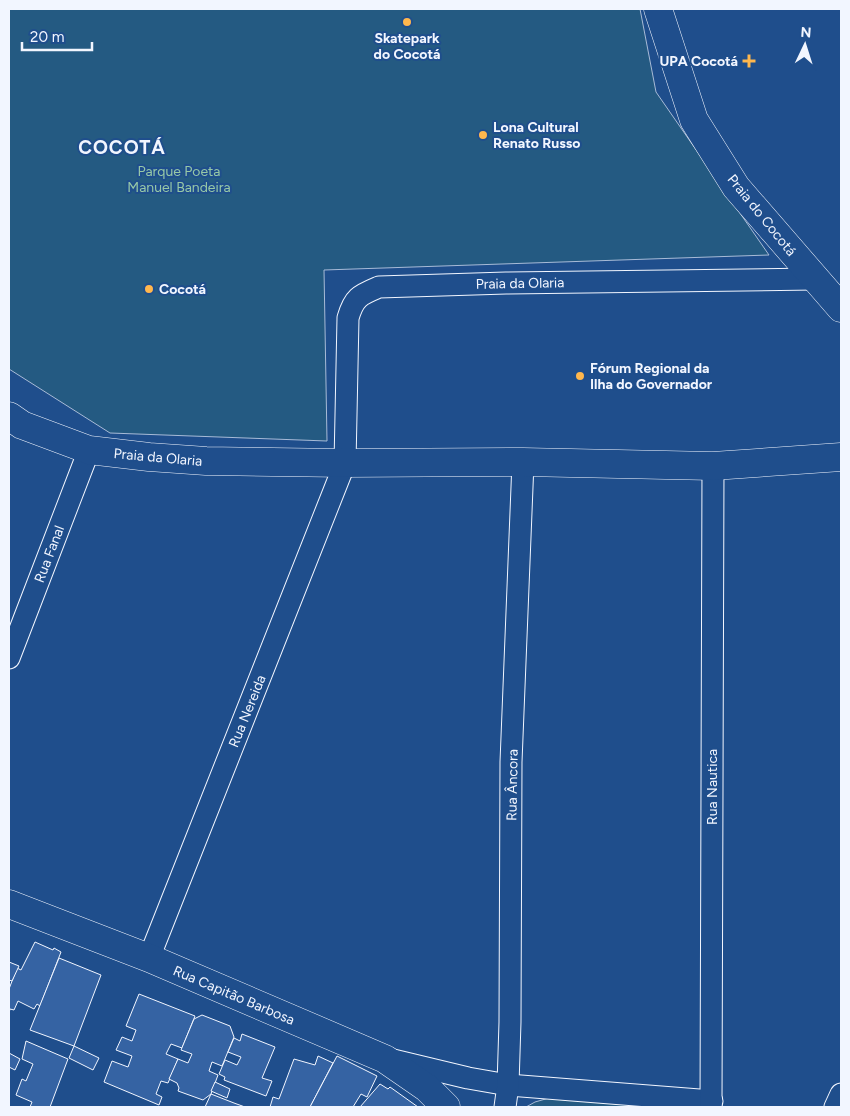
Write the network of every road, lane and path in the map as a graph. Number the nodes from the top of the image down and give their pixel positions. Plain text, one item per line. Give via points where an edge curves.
1 (658, 9) edge
2 (815, 279) junction
3 (841, 308) edge
4 (9, 416) edge
5 (89, 450) junction
6 (841, 457) edge
7 (523, 462) junction
8 (345, 463) junction
9 (713, 466) junction
10 (9, 658) edge
11 (9, 904) edge
12 (149, 958) junction
13 (385, 1059) junction
14 (508, 1085) junction
15 (841, 1094) edge
16 (711, 1104) edge
17 (446, 1107) edge
18 (505, 1107) edge
19 (835, 1107) edge

1 - 2 street, Praia do Cocotá via 694,120 736,187
2 - 3 street
2 - 8 street, Praia da Olaria via 506,282 379,287 362,294 352,303 348,318
4 - 5 street, Praia da Olaria via 22,425
5 - 8 street, Praia da Olaria via 206,461
5 - 10 street, Rua Fanal
6 - 9 street, Praia da Olaria
7 - 8 street, Praia da Olaria
7 - 9 street, Praia da Olaria
7 - 14 street, Rua Âncora via 511,762
8 - 12 street, Rua Nereida
9 - 16 street, Rua Nautica
11 - 12 street, Rua Capitão Barbosa
12 - 13 street, Rua Capitão Barbosa
13 - 14 street
13 - 17 street, Rua Capitão Barbosa via 427,1088
14 - 16 street
14 - 18 street, Rua Âncora
15 - 19 street

